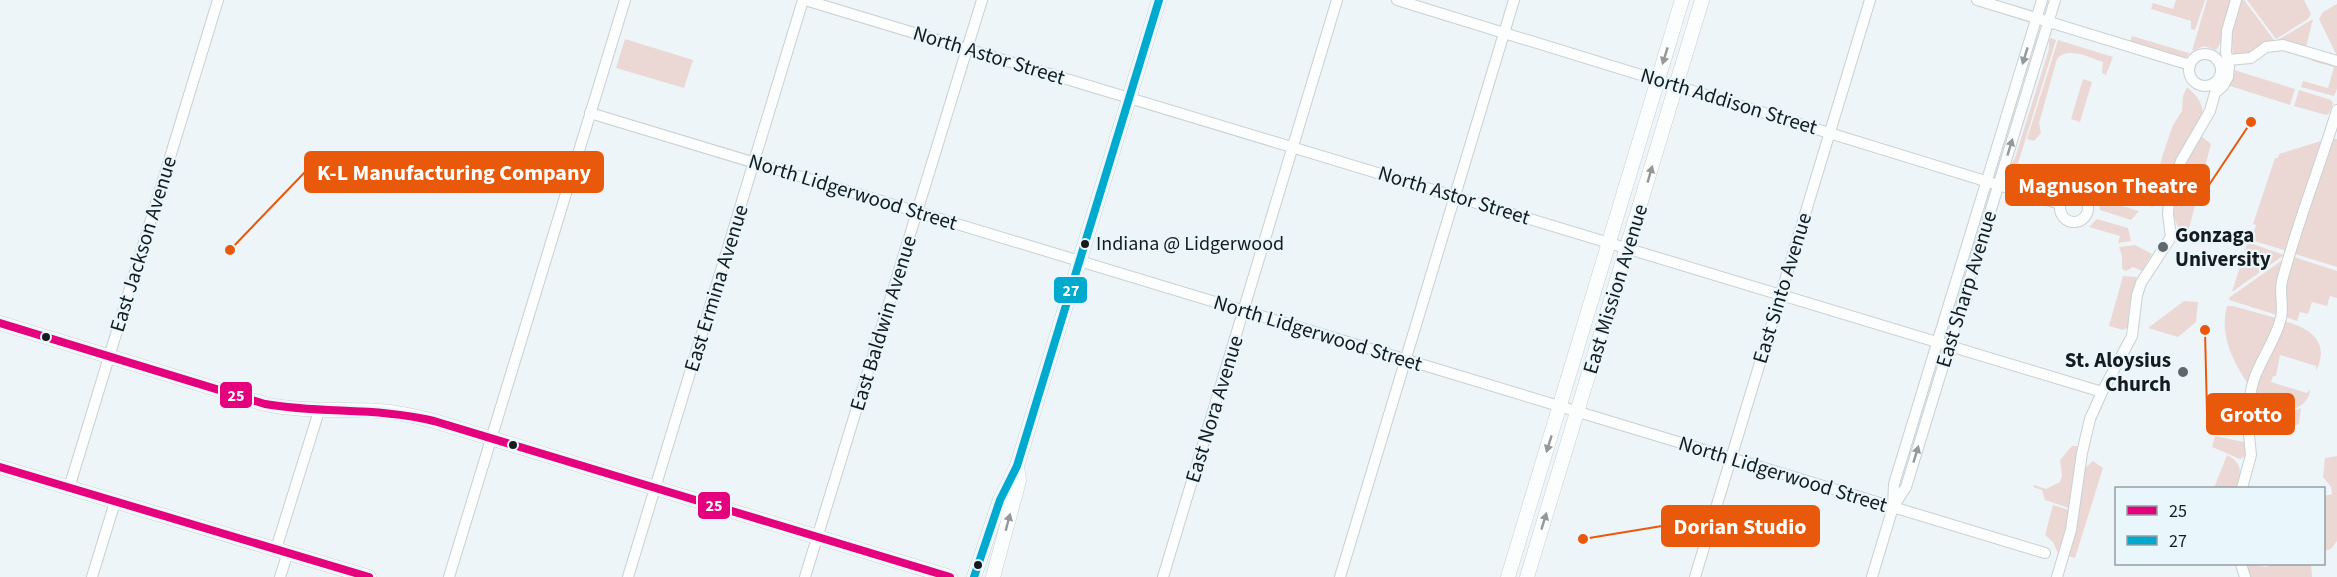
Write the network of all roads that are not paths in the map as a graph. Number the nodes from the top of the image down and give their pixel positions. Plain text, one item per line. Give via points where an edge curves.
1 (218, 0) edge
2 (625, 0) edge
3 (804, 0) edge
4 (982, 0) edge
5 (1160, 0) edge
6 (1337, 0) edge
7 (1397, 0) edge
8 (1514, 0) edge
9 (1682, 0) edge
10 (1702, 0) edge
11 (1870, 0) edge
12 (1977, 0) edge
13 (2042, 0) edge
14 (2055, 0) edge
15 (2236, 0) edge
16 (2036, 18) junction
17 (2048, 22) junction
18 (1504, 32) junction
19 (967, 48) junction
20 (2228, 60) junction
21 (2337, 61) edge
22 (2190, 65) dead end
23 (1659, 79) junction
24 (1676, 85) junction
25 (1130, 97) junction
26 (2337, 111) edge
27 (590, 113) junction
28 (1829, 132) junction
29 (1294, 146) junction
30 (754, 162) junction
31 (1987, 181) junction
32 (1999, 185) junction
33 (1456, 196) junction
34 (2060, 204) dead end
35 (917, 212) junction
36 (1609, 243) junction
37 (1628, 249) junction
38 (1080, 261) junction
39 (1780, 294) junction
40 (1244, 311) junction
41 (0, 323) edge
42 (1943, 344) junction
43 (110, 356) junction
44 (1406, 360) junction
45 (2102, 392) junction
46 (2250, 399) dead end
47 (1560, 406) junction
48 (319, 411) junction
49 (1577, 411) junction
50 (2249, 435) dead end
51 (492, 438) junction
52 (1731, 458) junction
53 (1017, 466) junction
54 (0, 467) edge
55 (2243, 487) edge
56 (69, 488) junction
57 (655, 488) junction
58 (115, 502) junction
59 (1893, 507) junction
60 (818, 537) junction
61 (282, 551) junction
62 (2045, 553) dead end
63 (92, 577) edge
64 (280, 577) edge
65 (369, 577) edge
66 (449, 577) edge
67 (628, 577) edge
68 (805, 577) edge
69 (950, 577) edge
70 (974, 577) edge
71 (993, 577) edge
72 (1163, 577) edge
73 (1340, 577) edge
74 (1508, 577) edge
75 (1527, 577) edge
76 (1695, 577) edge
77 (1872, 577) edge
78 (2057, 577) edge

1 - 43 street, East Jackson Avenue
2 - 27 street
3 - 19 street, North Astor Street
3 - 30 street, East Ermina Avenue
4 - 19 street, East Baldwin Avenue
5 - 25 main road
6 - 29 street, East Nora Avenue
7 - 18 street, North Addison Street
8 - 18 street
9 -> 23 main road, East Mission Avenue
10 - 24 main road, East Mission Avenue
11 - 28 street, East Sinto Avenue
12 - 16 street
13 - 16 street, East Sharp Avenue
14 - 17 street, East Sharp Avenue
15 - 20 street via 2227,31
16 - 17 street
16 -> 31 street, East Sharp Avenue
17 - 22 street
32 -> 17 street, East Sharp Avenue
18 - 23 street, North Addison Street
18 - 33 street
19 - 25 street, North Astor Street
19 - 35 street, East Baldwin Avenue
20 - 21 street via 2251,58 2266,47 2283,45
20 - 45 street via 2228,77 2215,93 2210,111 2177,173 2168,214 2171,237 2141,283 2132,336
23 - 24 street, North Addison Street
23 - 36 main road, East Mission Avenue
24 - 28 street, North Addison Street
37 -> 24 main road, East Mission Avenue
25 - 29 street, North Astor Street
25 - 38 main road
26 - 46 street via 2282,280 2281,318 2256,370
27 - 30 street, North Lidgerwood Street
27 - 51 street
28 - 31 street, North Addison Street
28 - 39 street, East Sinto Avenue
29 - 33 street, North Astor Street
29 - 40 street, East Nora Avenue
30 - 35 street, North Lidgerwood Street
30 - 57 street, East Ermina Avenue
31 - 32 street, North Addison Street
31 - 42 street, East Sharp Avenue
32 - 34 street, North Addison Street
32 - 42 street, East Sharp Avenue
33 - 36 street, North Astor Street
33 - 44 street
35 - 38 street, North Lidgerwood Street
35 - 60 street, East Baldwin Avenue
36 - 37 street, North Astor Street
36 - 47 main road, East Mission Avenue
37 - 39 street, North Astor Street
37 - 49 main road, East Mission Avenue
38 - 40 street, North Lidgerwood Street
38 - 53 main road
39 - 42 street, North Astor Street
39 - 52 street, East Sinto Avenue
40 - 44 street, North Lidgerwood Street
40 - 72 street, East Nora Avenue
41 - 43 main road
42 - 45 street, North Astor Street
42 - 59 street, East Sharp Avenue via 1906,487
43 - 48 main road via 266,404
43 - 56 street, East Jackson Avenue
44 - 47 street, North Lidgerwood Street
44 - 73 street
45 - 78 street via 2084,443 2071,530
47 - 49 street, North Lidgerwood Street
47 -> 74 main road, East Mission Avenue
48 - 51 main road via 403,414
48 - 61 street
49 - 52 street, North Lidgerwood Street
75 -> 49 main road, East Mission Avenue
50 - 55 street via 2251,455
51 - 57 main road
51 - 66 street
52 - 59 street, North Lidgerwood Street
52 - 76 street, East Sinto Avenue
53 - 70 main road via 1000,500
71 -> 53 main road via 1019,481
54 - 56 main road
56 - 58 main road
57 - 60 main road
57 - 67 street, East Ermina Avenue
58 - 61 main road
58 - 63 street
59 - 62 street, North Lidgerwood Street
59 - 77 street, East Sharp Avenue
60 - 68 street, East Baldwin Avenue
60 - 69 main road
61 - 64 street
61 - 65 main road

